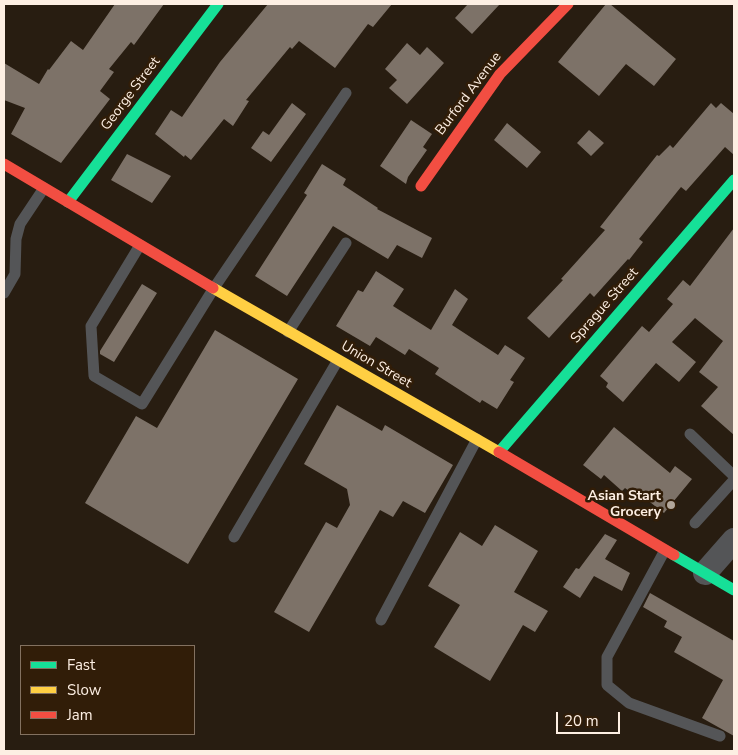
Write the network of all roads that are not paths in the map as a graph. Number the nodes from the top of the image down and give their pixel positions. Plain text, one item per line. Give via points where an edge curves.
1 (218, 4) edge
2 (568, 4) edge
3 (346, 93) dead end
4 (4, 164) edge
5 (734, 180) edge
6 (421, 186) dead end
7 (44, 188) junction
8 (68, 202) junction
9 (346, 243) dead end
10 (140, 245) junction
11 (214, 288) junction
12 (4, 293) edge
13 (288, 332) junction
14 (338, 360) junction
15 (690, 434) dead end
16 (477, 439) junction
17 (499, 452) junction
18 (734, 476) edge
19 (734, 480) edge
20 (695, 523) dead end
21 (234, 537) dead end
22 (734, 540) edge
23 (666, 550) junction
24 (705, 573) junction
25 (734, 590) edge
26 (381, 620) dead end
27 (720, 736) dead end

1 - 8 main road, George Street
2 - 6 main road, Burford Avenue via 500,74
3 - 11 lane
4 - 7 main road, Union Street
5 - 17 main road, Sprague Street
7 - 8 main road, Union Street
7 - 12 lane via 20,224 15,274
8 - 10 main road, Union Street
9 - 13 lane
10 - 11 main road, Union Street
10 - 11 lane via 91,326 91,347 94,376 142,404
11 - 13 main road, Union Street
13 - 14 main road, Union Street
14 - 16 main road, Union Street
14 - 21 lane
15 - 18 lane
16 - 17 main road, Union Street
16 - 26 lane
17 - 23 main road, Union Street
19 - 20 lane
22 - 24 street
23 - 24 main road, Union Street
23 - 27 lane via 607,657 607,685 629,703
24 - 25 main road, Union Street

